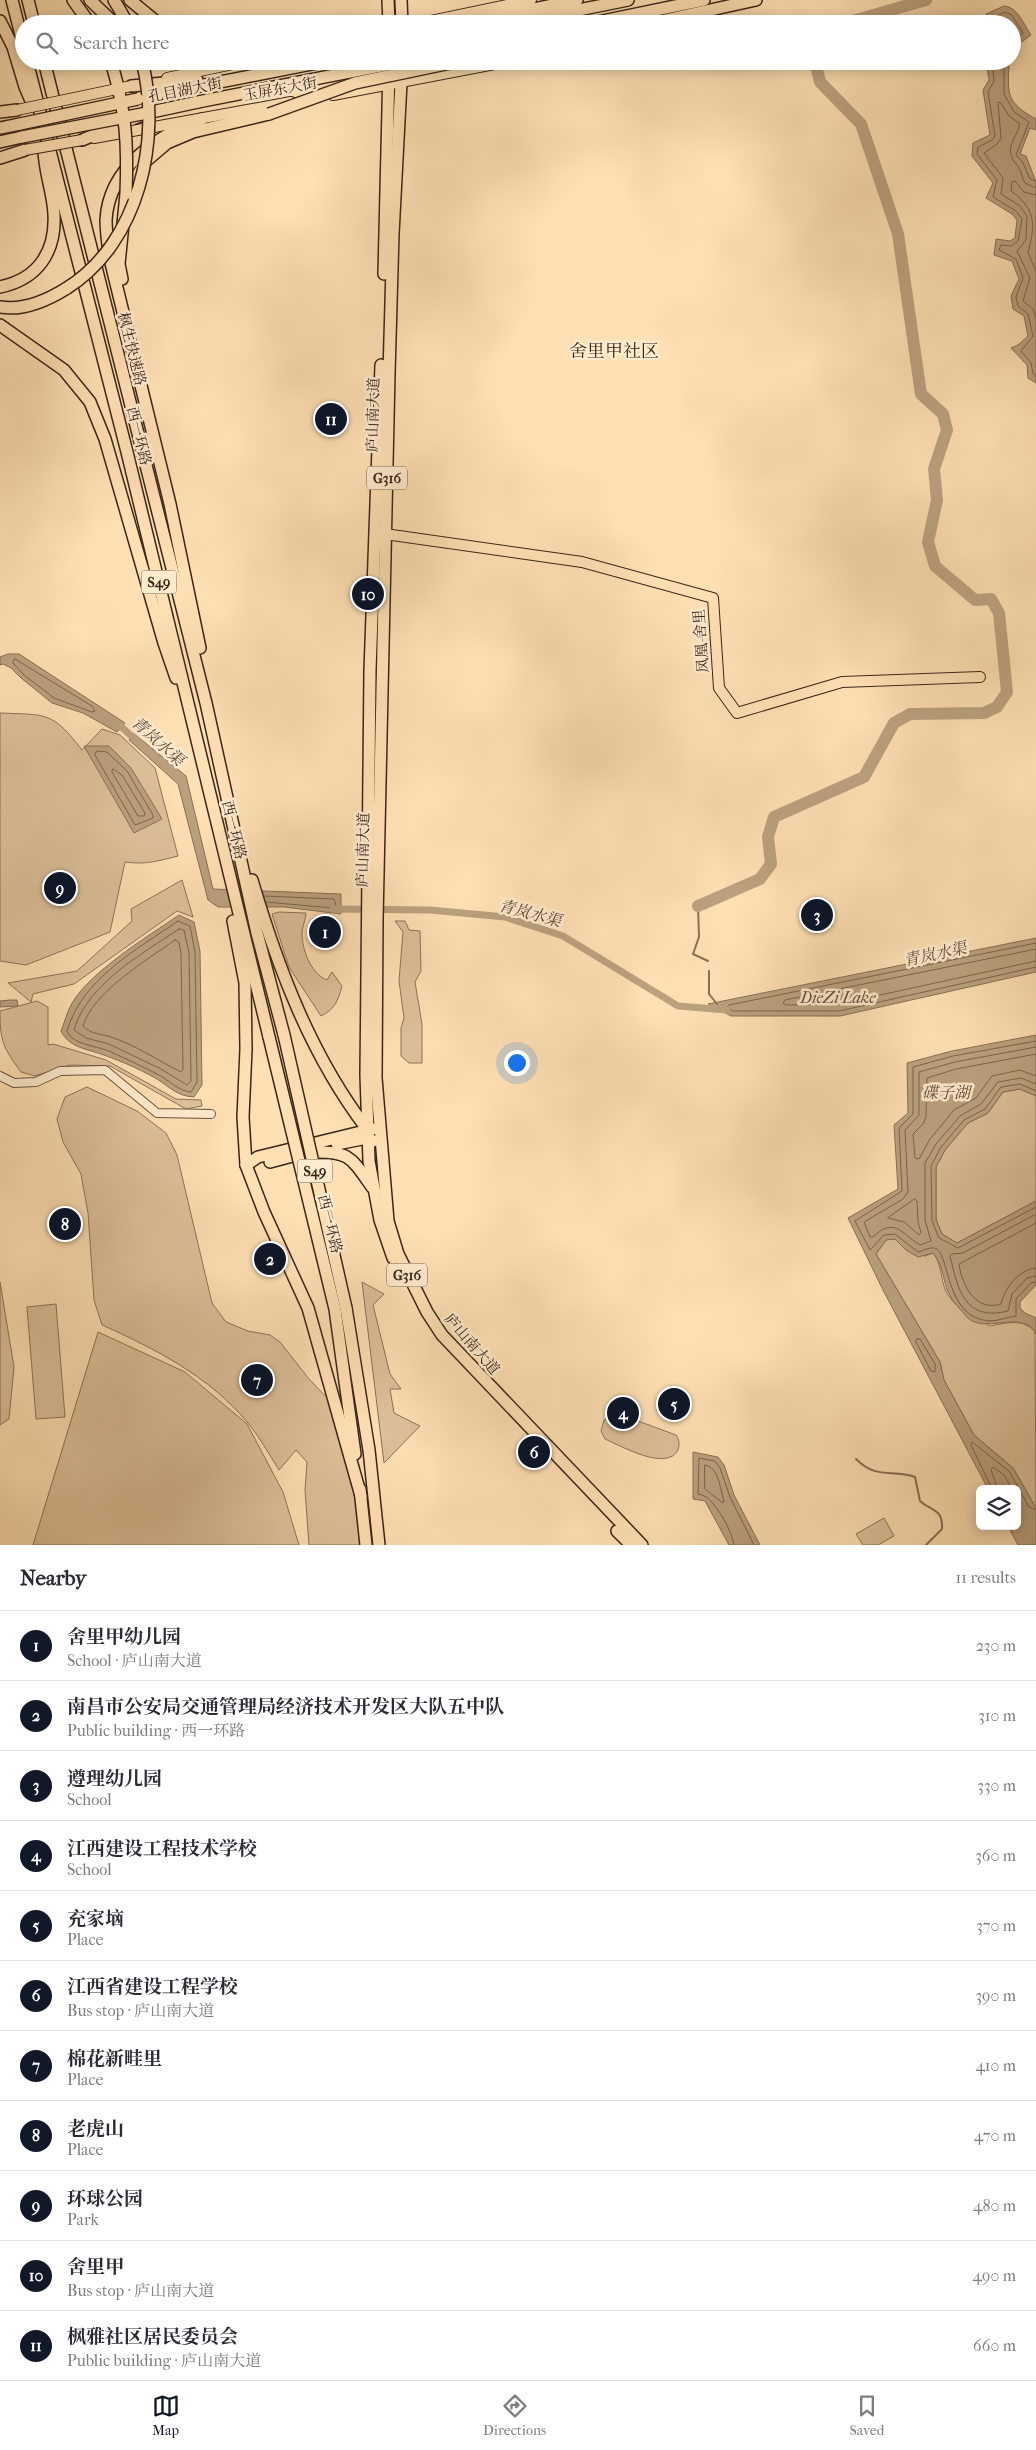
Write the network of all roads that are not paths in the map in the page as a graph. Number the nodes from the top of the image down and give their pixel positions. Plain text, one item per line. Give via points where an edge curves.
1 (12, 0) edge
2 (28, 0) edge
3 (73, 0) edge
4 (90, 0) edge
5 (114, 0) edge
6 (130, 0) edge
7 (388, 0) edge
8 (401, 0) edge
9 (531, 0) edge
10 (577, 0) edge
11 (628, 0) edge
12 (704, 0) edge
13 (756, 0) edge
14 (16, 15) edge
15 (32, 15) edge
16 (84, 15) edge
17 (106, 15) edge
18 (123, 15) edge
19 (148, 15) edge
20 (389, 15) edge
21 (402, 15) edge
22 (459, 15) edge
23 (522, 15) edge
24 (532, 15) edge
25 (632, 15) edge
26 (692, 15) edge
27 (0, 21) edge
28 (15, 54) edge
29 (20, 70) edge
30 (29, 70) edge
31 (46, 70) edge
32 (113, 70) edge
33 (143, 70) edge
34 (205, 70) edge
35 (280, 70) edge
36 (360, 70) edge
37 (389, 70) edge
38 (402, 70) edge
39 (417, 70) edge
40 (464, 70) edge
41 (254, 75) junction
42 (401, 82) junction
43 (389, 84) junction
44 (131, 86) junction
45 (17, 110) joint
46 (0, 113) edge
47 (147, 113) junction
48 (202, 119) junction
49 (0, 128) edge
50 (44, 128) junction
51 (82, 140) junction
52 (0, 142) edge
53 (25, 150) joint
54 (0, 157) edge
55 (126, 194) junction
56 (0, 287) edge
57 (0, 307) edge
58 (0, 326) edge
59 (137, 372) junction
60 (380, 533) junction
61 (980, 676) dead end
62 (206, 703) joint
63 (213, 732) junction
64 (197, 735) junction
65 (227, 794) junction
66 (211, 801) junction
67 (372, 922) junction
68 (0, 1076) edge
69 (211, 1114) dead end
70 (381, 1128) junction
71 (367, 1134) junction
72 (382, 1144) junction
73 (312, 1152) junction
74 (246, 1165) junction
75 (374, 1189) junction
76 (340, 1309) junction
77 (361, 1496) junction
78 (366, 1545) edge
79 (379, 1545) edge
80 (631, 1545) edge
81 (642, 1545) edge

1 - 14 highway
2 - 15 highway
3 - 16 highway
4 - 17 highway
5 - 18 highway
6 - 19 highway
7 - 20 highway
8 - 21 highway
9 - 22 main road
10 - 23 highway
11 - 24 highway
12 - 25 highway
13 - 26 highway
27 - 28 highway
29 - 50 highway
30 - 50 highway, S49
31 - 62 highway, 枫生快速路 / S49
32 - 55 highway, bridge via 126,123
33 - 57 highway, bridge via 148,138 142,180 126,220 104,254 80,280 51,298 27,305
34 - 44 main road
35 - 41 highway
36 - 47 highway, 孔目湖大街, bridge
37 - 43 highway, 庐山南大道 / G316
38 - 42 highway, 庐山南大道 / G316
39 - 55 highway, bridge via 355,83 270,114 193,132 167,143 146,161
40 - 42 main road, 玉屏东大街
41 - 44 highway
41 - 49 highway, 孔目湖大街, bridge
42 - 43 main road, 玉屏东大街
42 - 60 highway, 庐山南大道 / G316
43 - 48 main road, 玉屏东大街
43 - 60 highway, 庐山南大道 / G316
44 - 45 main road, bridge
45 - 46 highway
47 - 51 highway
47 - 52 highway, 孔目湖大街, bridge
48 - 51 main road, 玉屏东大街
48 - 59 highway via 157,139 136,157 112,190 106,220 109,255
50 - 56 highway via 44,164 54,212 54,238 46,259 34,272 14,284
50 - 64 highway, 西一环路 / S49
51 - 53 main road, 玉屏东大街, bridge
53 - 54 highway
55 - 59 highway, bridge via 119,264
58 - 64 highway via 64,370 90,402 105,439 164,644
59 - 63 highway via 170,504
60 - 61 main road, 凤凰-舍里 via 582,562 713,598 719,688 737,713 842,682
60 - 67 highway, 庐山南大道 / G316 via 370,663
62 - 63 highway, 西一环路 / S49
63 - 65 highway, 西一环路 / S49
64 - 66 highway, 西一环路 / S49
65 - 71 highway via 268,934 290,988 324,1064
65 - 76 highway, 西一环路 / S49, bridge via 257,933 284,1035
66 - 74 highway via 245,983
66 - 76 highway, 西一环路 / S49, bridge
67 - 70 highway, 庐山南大道 / G316 via 376,1078
67 - 71 highway, 庐山南大道 / G316
68 - 69 street via 14,1084 36,1082 60,1071 105,1070 157,1113
70 - 71 highway
70 - 72 highway, 庐山南大道 / G316
71 - 72 highway
71 - 73 highway
71 - 74 highway via 258,1157
71 - 75 highway, 庐山南大道 / G316
72 - 81 highway, 庐山南大道 / G316 via 388,1221 398,1254 432,1320 478,1375
73 - 74 highway
73 - 75 highway via 337,1151 346,1156
74 - 77 highway via 308,1308
75 - 80 highway, 庐山南大道 / G316 via 387,1244 434,1336
76 - 77 highway, 西一环路 / S49
76 - 79 highway, 西一环路 / S49 via 369,1450
77 - 78 highway, 西一环路 / S49

